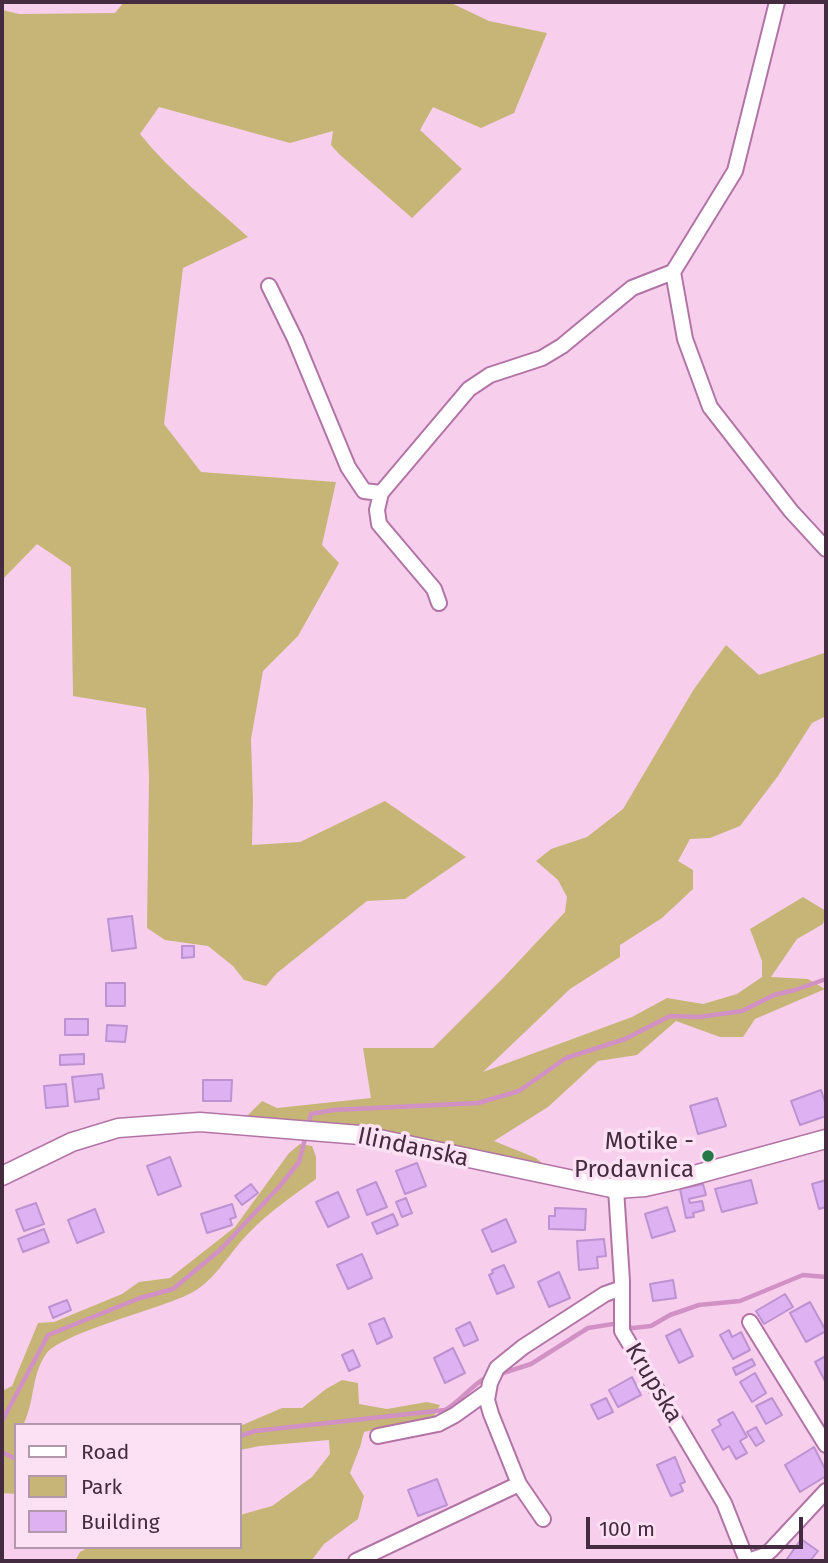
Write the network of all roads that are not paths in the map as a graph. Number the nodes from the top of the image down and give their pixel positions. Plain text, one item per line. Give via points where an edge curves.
1 (778, 2) edge
2 (673, 272) junction
3 (269, 286) dead end
4 (381, 493) junction
5 (826, 550) edge
6 (439, 603) dead end
7 (826, 1139) edge
8 (2, 1176) edge
9 (616, 1189) junction
10 (622, 1288) junction
11 (750, 1322) dead end
12 (488, 1388) junction
13 (378, 1436) dead end
14 (826, 1445) edge
15 (519, 1484) junction
16 (826, 1491) edge
17 (543, 1519) dead end
18 (356, 1561) edge
19 (748, 1561) edge

1 - 2 street via 735,171
2 - 4 street via 632,288 542,358 490,375 469,389
2 - 5 street via 685,339 710,407
3 - 4 street via 348,467 364,491
4 - 6 street via 379,524 433,589
7 - 9 street, Ilindanska via 655,1185
8 - 9 street, Ilindanska via 72,1142 118,1128 200,1122 360,1135
9 - 10 street, Krupska
10 - 12 street via 605,1294 523,1347 497,1368
10 - 19 street, Krupska via 622,1323 724,1503
11 - 14 street
12 - 13 street via 439,1424
12 - 15 street via 486,1400
15 - 17 street
15 - 18 street
16 - 19 street via 771,1550

